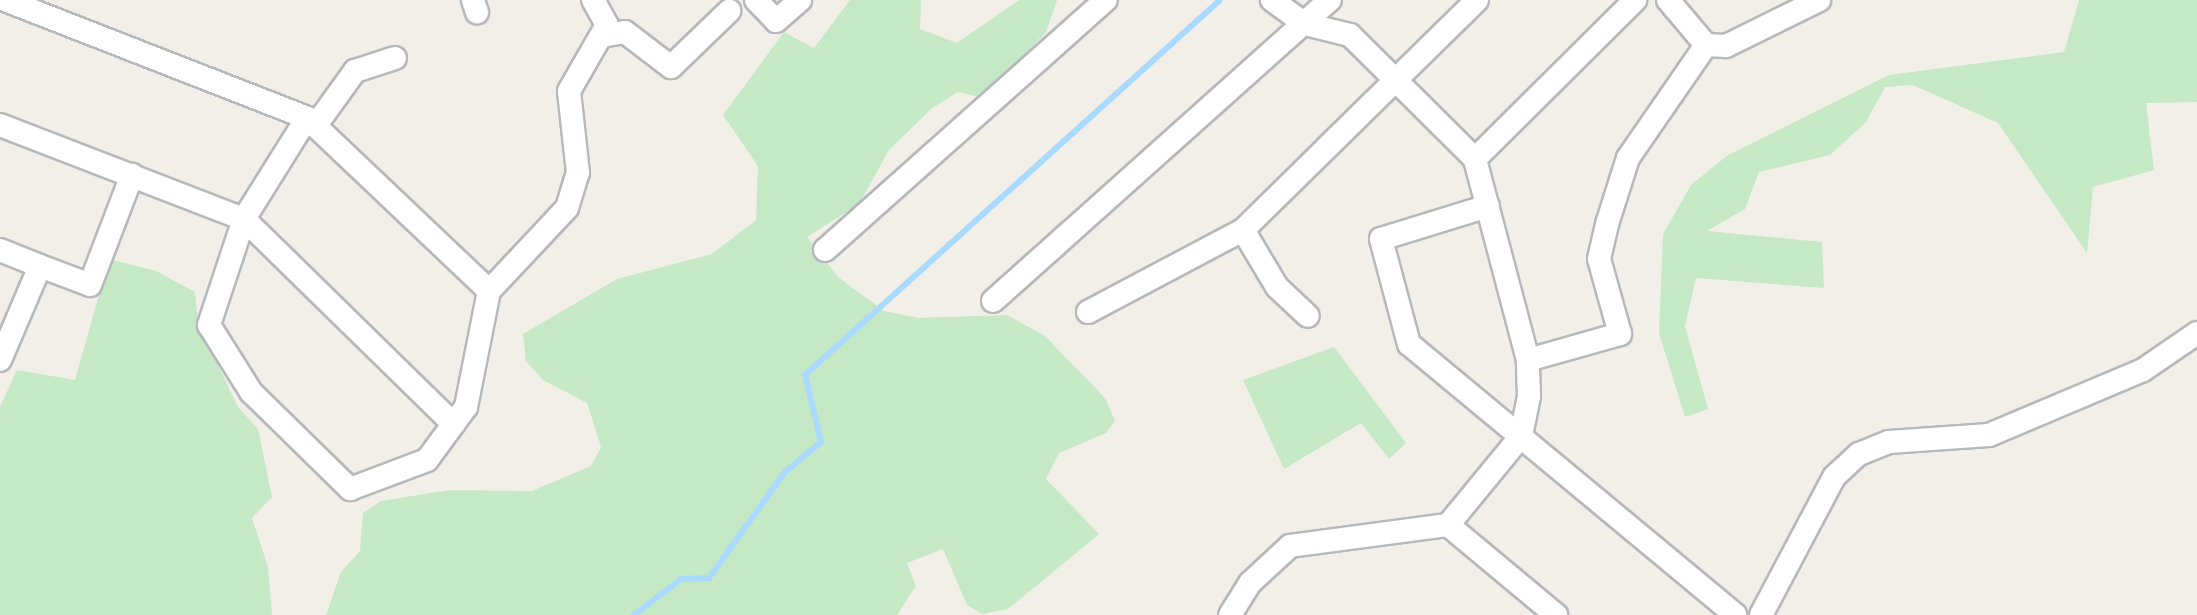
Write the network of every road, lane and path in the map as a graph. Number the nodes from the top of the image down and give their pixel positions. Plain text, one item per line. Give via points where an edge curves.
1 (5, 0) edge
2 (593, 0) edge
3 (756, 0) edge
4 (800, 0) edge
5 (1073, 0) edge
6 (1106, 0) edge
7 (1272, 0) edge
8 (1330, 0) edge
9 (1477, 0) edge
10 (1635, 0) edge
11 (1668, 0) edge
12 (1819, 0) edge
13 (729, 11) dead end
14 (1081, 22) junction
15 (1305, 24) junction
16 (602, 36) junction
17 (1706, 45) junction
18 (395, 58) dead end
19 (1400, 79) junction
20 (312, 121) junction
21 (0, 125) edge
22 (1475, 159) junction
23 (132, 175) junction
24 (1488, 206) junction
25 (244, 219) junction
26 (1243, 230) junction
27 (0, 250) edge
28 (825, 250) dead end
29 (40, 266) junction
30 (489, 291) junction
31 (993, 301) dead end
32 (1088, 312) dead end
33 (1308, 316) dead end
34 (2197, 333) edge
35 (0, 360) edge
36 (1528, 360) junction
37 (453, 424) junction
38 (1521, 436) junction
39 (1448, 525) junction
40 (1230, 615) edge
41 (1556, 615) edge
42 (1735, 615) edge
43 (1761, 615) edge

1 - 20 street
2 - 16 street via 607,25
3 - 4 street via 776,21
5 - 14 street
6 - 14 street
7 - 15 street
8 - 15 street
9 - 19 street
10 - 22 street
11 - 17 street
12 - 17 street via 1726,46
13 - 16 street via 671,67 625,32
14 - 28 street
15 - 19 street via 1350,35
15 - 31 street
16 - 30 street via 569,91 578,173 567,208
17 - 36 street via 1628,158 1608,221 1599,259 1620,334
18 - 20 street via 355,71
19 - 22 street
19 - 26 street
20 - 25 street
20 - 30 street
21 - 23 street
22 - 24 street
23 - 25 street
23 - 29 street via 90,285
24 - 36 street
24 - 38 street via 1388,235 1380,246 1409,344
25 - 37 street
25 - 37 street via 209,325 251,392 350,489 427,460
26 - 32 street
26 - 33 street via 1277,287
27 - 29 street
29 - 35 street
30 - 37 street via 466,407
34 - 43 street via 2143,370 1989,435 1889,442 1859,454 1825,491
36 - 38 street
38 - 39 street
38 - 42 street
39 - 40 street via 1290,546 1250,583
39 - 41 street

